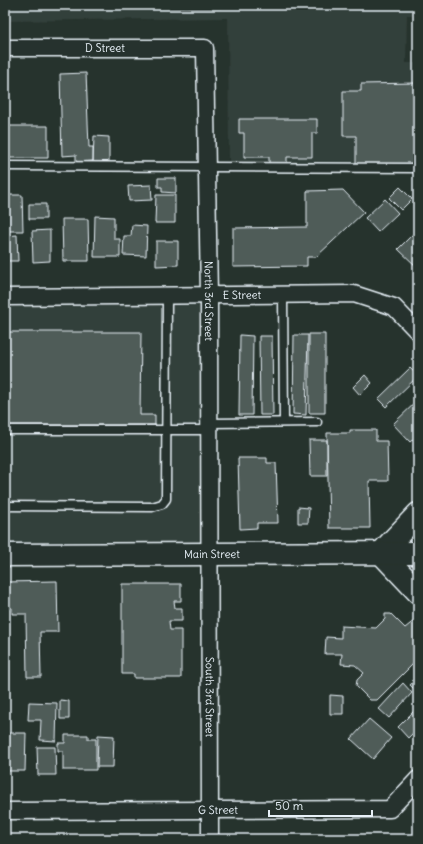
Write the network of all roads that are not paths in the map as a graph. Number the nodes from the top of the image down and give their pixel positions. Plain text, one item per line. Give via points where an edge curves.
1 (5, 48) edge
2 (205, 48) joint
3 (5, 166) edge
4 (207, 168) junction
5 (418, 168) edge
6 (282, 296) junction
7 (5, 297) edge
8 (167, 297) junction
9 (209, 297) junction
10 (418, 332) edge
11 (284, 422) junction
12 (317, 422) dead end
13 (209, 426) junction
14 (5, 430) edge
15 (166, 430) junction
16 (5, 506) edge
17 (418, 514) edge
18 (381, 553) junction
19 (418, 553) edge
20 (5, 555) edge
21 (209, 555) junction
22 (418, 592) edge
23 (418, 779) edge
24 (210, 810) junction
25 (5, 811) edge
26 (210, 839) edge

1 - 2 street, D Street
2 - 4 street, North 3rd Street
3 - 4 lane
4 - 5 lane
4 - 9 street, North 3rd Street
6 - 9 street, E Street
6 - 10 street, E Street via 354,294 394,307
6 - 11 lane
7 - 8 street, E Street
8 - 9 street, E Street
8 - 15 lane
9 - 13 street, North 3rd Street
11 - 12 lane
11 - 13 lane
13 - 15 lane
13 - 21 street, North 3rd Street
14 - 15 lane
15 - 16 lane via 166,499 158,506
17 - 18 main road
18 - 19 main road, Main Street
18 - 21 main road, Main Street
18 - 22 main road
20 - 21 main road, Main Street
21 - 24 street, South 3rd Street
23 - 24 street, G Street via 390,810
24 - 25 street, G Street
24 - 26 street, South 3rd Street

